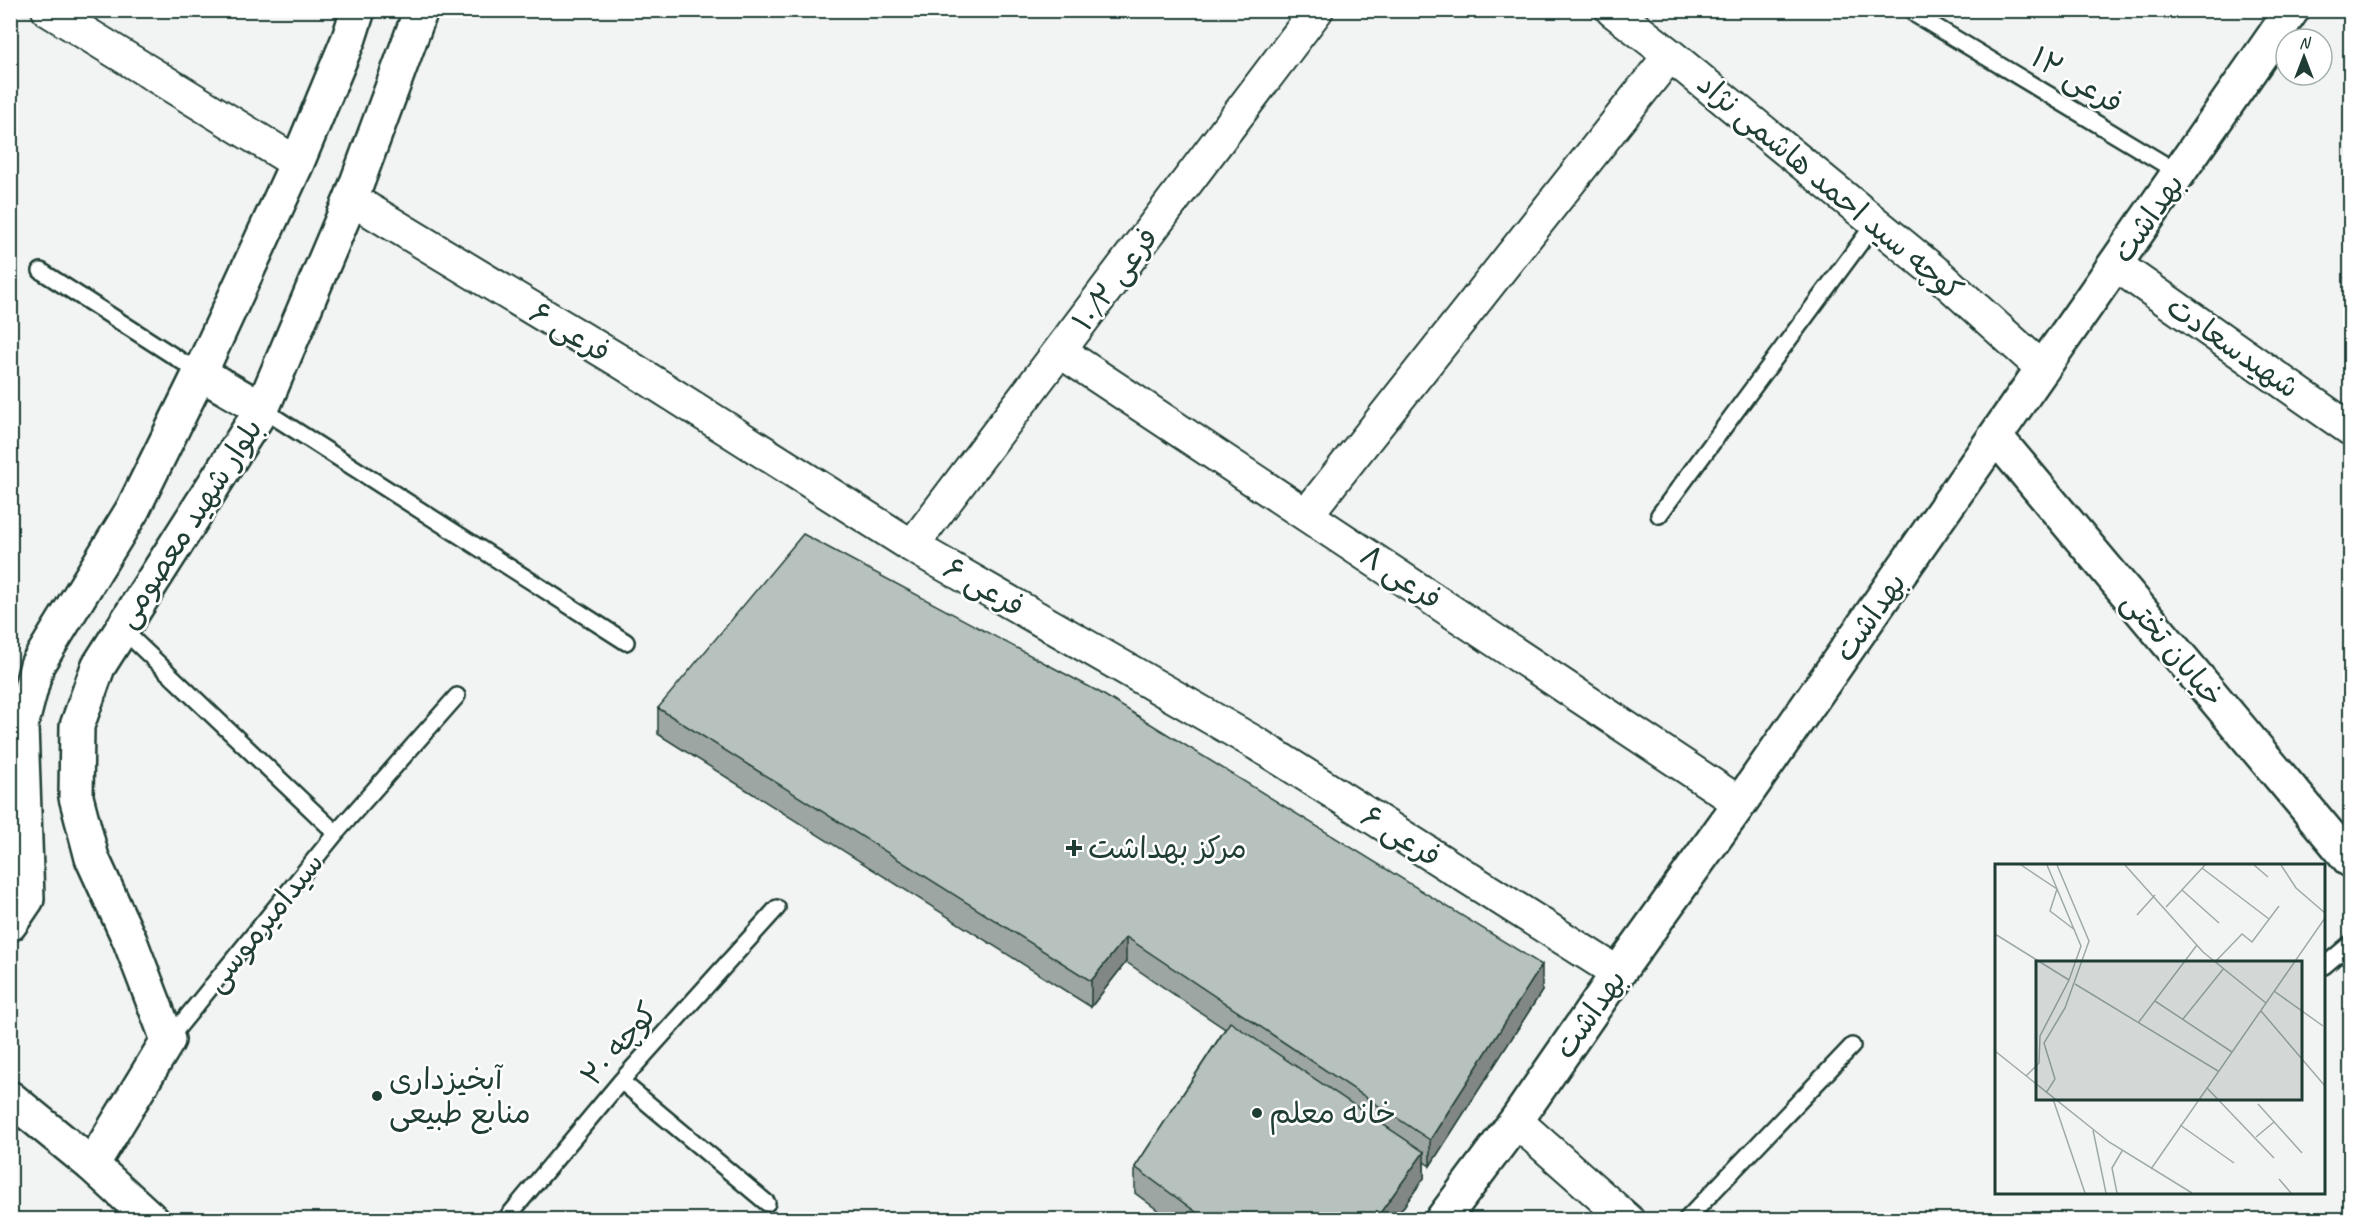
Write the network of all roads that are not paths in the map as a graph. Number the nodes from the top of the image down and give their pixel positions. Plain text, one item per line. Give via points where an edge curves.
1 (48, 10) edge
2 (357, 10) edge
3 (421, 10) edge
4 (1317, 10) edge
5 (1612, 10) edge
6 (2292, 10) edge
7 (1916, 15) dead end
8 (1670, 55) junction
9 (297, 163) junction
10 (2180, 173) junction
11 (351, 199) junction
12 (1875, 223) junction
13 (2116, 265) junction
14 (41, 271) dead end
15 (1061, 352) junction
16 (2043, 369) junction
17 (200, 373) junction
18 (262, 409) junction
19 (2350, 429) edge
20 (1996, 437) junction
21 (1307, 514) junction
22 (1659, 515) dead end
23 (912, 546) junction
24 (121, 628) junction
25 (626, 642) dead end
26 (457, 696) dead end
27 (1740, 803) junction
28 (336, 833) junction
29 (2350, 860) edge
30 (777, 908) dead end
31 (10, 924) edge
32 (2350, 944) edge
33 (2325, 965) edge
34 (1617, 974) junction
35 (168, 1040) junction
36 (1852, 1046) dead end
37 (621, 1081) junction
38 (10, 1098) edge
39 (1516, 1121) junction
40 (92, 1165) junction
41 (767, 1203) dead end
42 (152, 1220) edge
43 (505, 1220) edge
44 (1442, 1220) edge
45 (1628, 1220) edge
46 (1686, 1220) edge

1 - 9 street
2 - 9 street, بلوار شهید معصومی
3 - 11 street, بلوار شهید معصومی
4 - 15 street, فرعی ۱۰/۲
5 - 8 street, کوچه سید احمد هاشمی نژاد
6 - 10 street, بهداشت
7 - 10 lane, فرعی ۱۲
8 - 12 street, کوچه سید احمد هاشمی نژاد
8 - 21 street
9 - 17 street, بلوار شهید معصومی
10 - 13 street, بهداشت
11 - 18 street, بلوار شهید معصومی
11 - 23 street, فرعی ۶ via 623,363
12 - 16 street, کوچه سید احمد هاشمی نژاد
12 - 22 lane
13 - 16 street, بهداشت
13 - 19 street, شهیدسعادت
14 - 17 lane
15 - 21 street, فرعی ۸
15 - 23 street, فرعی ۱۰/۲
16 - 20 street, بهداشت
17 - 18 street
17 - 31 street, بلوار شهید معصومی via 133,509 38,664 21,726 27,899
18 - 24 street, بلوار شهید معصومی
18 - 25 lane
20 - 27 street, بهداشت
20 - 29 street, خیابان تختی
21 - 27 street, فرعی ۸
23 - 34 street, فرعی ۶ via 1257,744
24 - 28 lane
24 - 35 street, بلوار شهید معصومی via 98,667 77,726 76,797 92,858 130,941
26 - 28 lane, سیدامیرموسی
27 - 34 street, بهداشت
28 - 35 lane, سیدامیرموسی
30 - 37 lane, کوچه ۲۰
32 - 33 lane
34 - 39 street, بهداشت
35 - 40 street, سیدامیرموسی
36 - 46 lane
37 - 41 lane
37 - 43 lane, کوچه ۲۰
38 - 40 street
39 - 44 street, بهداشت
39 - 45 street
40 - 42 street

